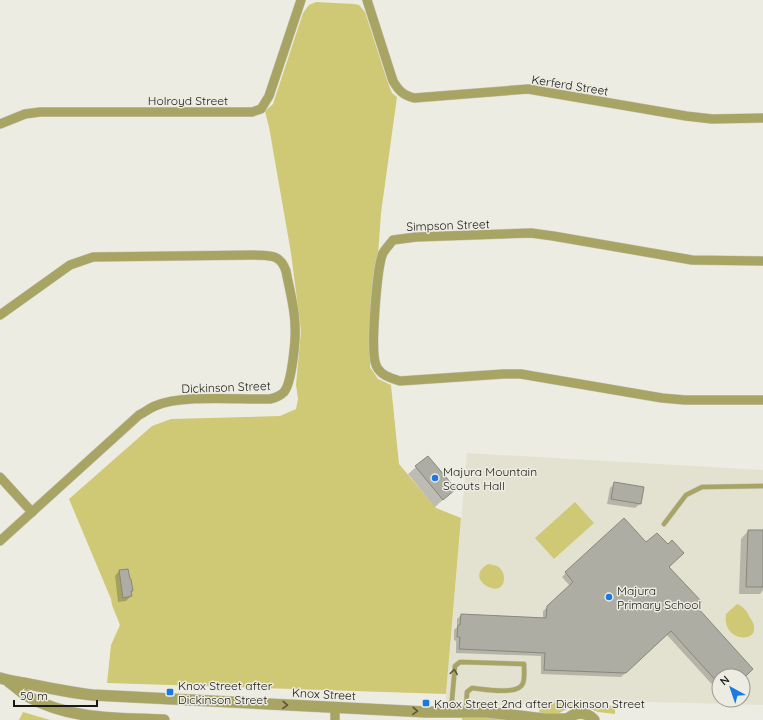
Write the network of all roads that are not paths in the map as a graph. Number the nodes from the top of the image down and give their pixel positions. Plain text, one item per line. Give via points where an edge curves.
1 (301, 0) edge
2 (367, 0) edge
3 (763, 118) edge
4 (0, 124) edge
5 (763, 261) edge
6 (0, 315) edge
7 (763, 400) edge
8 (0, 477) edge
9 (763, 486) edge
10 (32, 512) junction
11 (664, 524) dead end
12 (0, 541) edge
13 (4, 680) edge
14 (335, 707) junction
15 (466, 712) junction
16 (447, 714) edge
17 (568, 719) edge
18 (164, 720) edge
19 (335, 720) edge
20 (594, 720) edge
21 (597, 720) edge

1 - 4 street, Holroyd Street via 269,96 261,109 252,112 40,112 25,114
2 - 3 street, Kerferd Street via 393,82 405,96 414,98 528,90 686,116 712,119
5 - 7 street, Simpson Street via 692,260 531,233 393,240 383,253 379,274 373,354 379,371 400,381 521,374 662,398
6 - 10 street, Dickinson Street via 70,265 93,257 261,255 273,256 286,270 295,325 288,385 278,397 188,400 156,406 139,416
8 - 10 street
9 - 11 lane via 702,487 686,495
10 - 12 street, Dickinson Street
13 -> 14 street, Knox Street via 93,695
13 - 18 street, Knox Street via 29,696 80,715
14 -> 16 street, Knox Street
14 - 19 street
15 - 16 street, Knox Street
16 -> 15 lane via 455,666 460,662 524,664 524,683 519,689 512,691 472,688 467,692
15 - 17 street, Knox Street
17 - 20 street, Knox Street via 574,714 582,713
20 - 21 street

